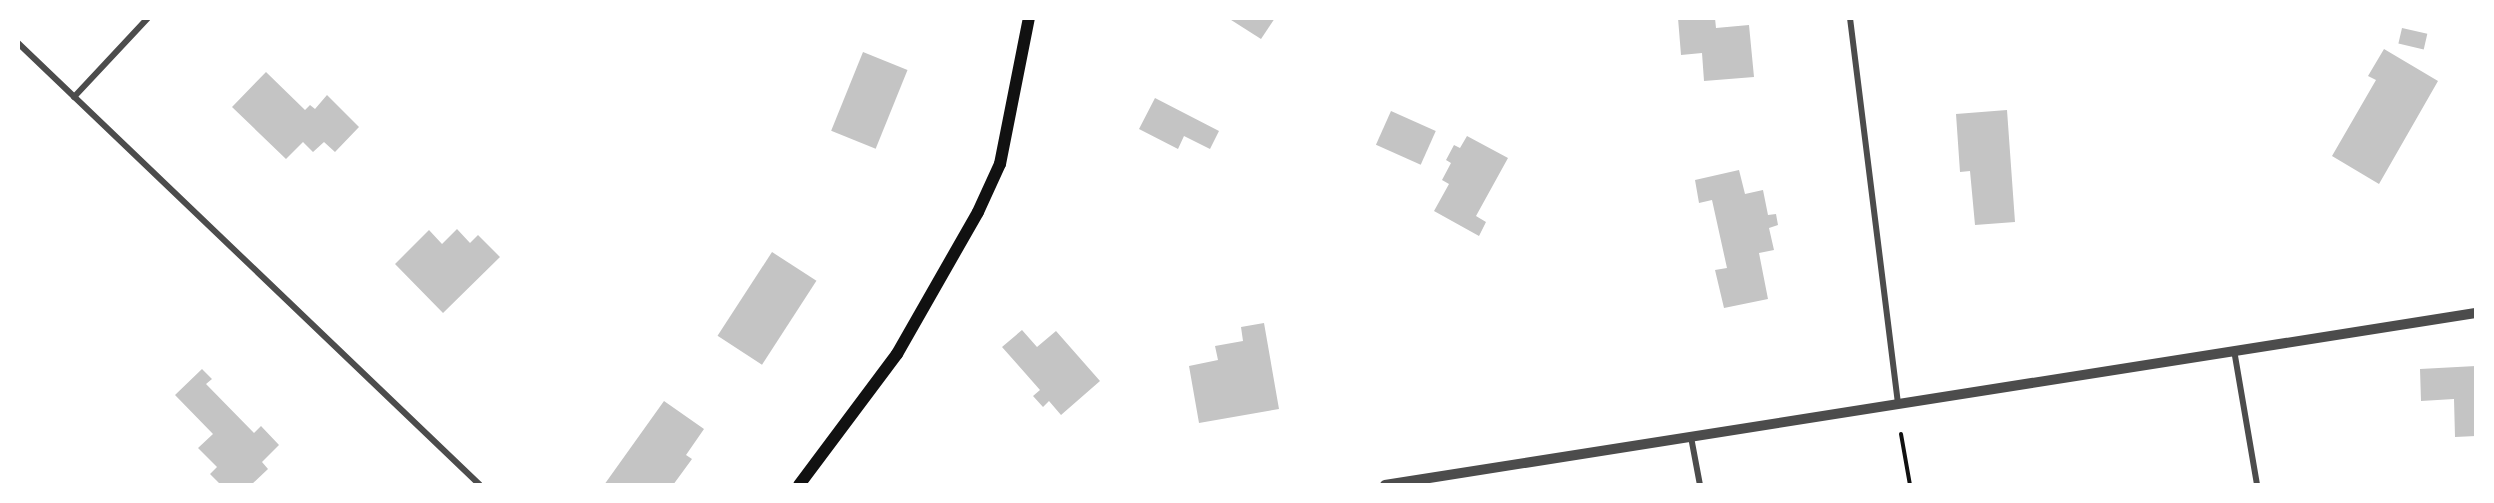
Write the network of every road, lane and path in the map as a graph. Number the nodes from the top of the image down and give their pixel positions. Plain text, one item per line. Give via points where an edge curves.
1 (148, 18) edge
2 (1029, 18) edge
3 (1850, 18) edge
4 (18, 43) edge
5 (74, 97) junction
6 (2476, 312) edge
7 (2234, 350) junction
8 (1898, 403) junction
9 (1901, 434) dead end
10 (1691, 437) junction
11 (803, 483) edge
12 (480, 485) edge
13 (1385, 485) edge
14 (1700, 485) edge
15 (1910, 485) edge
16 (2257, 485) edge

1 - 5 street
2 - 11 main road via 1000,164 978,212 897,354
3 - 8 street
4 - 5 street
5 - 12 street
6 - 7 street
7 - 8 street
7 - 16 street
8 - 10 street
9 - 15 path
10 - 13 street
10 - 14 street

